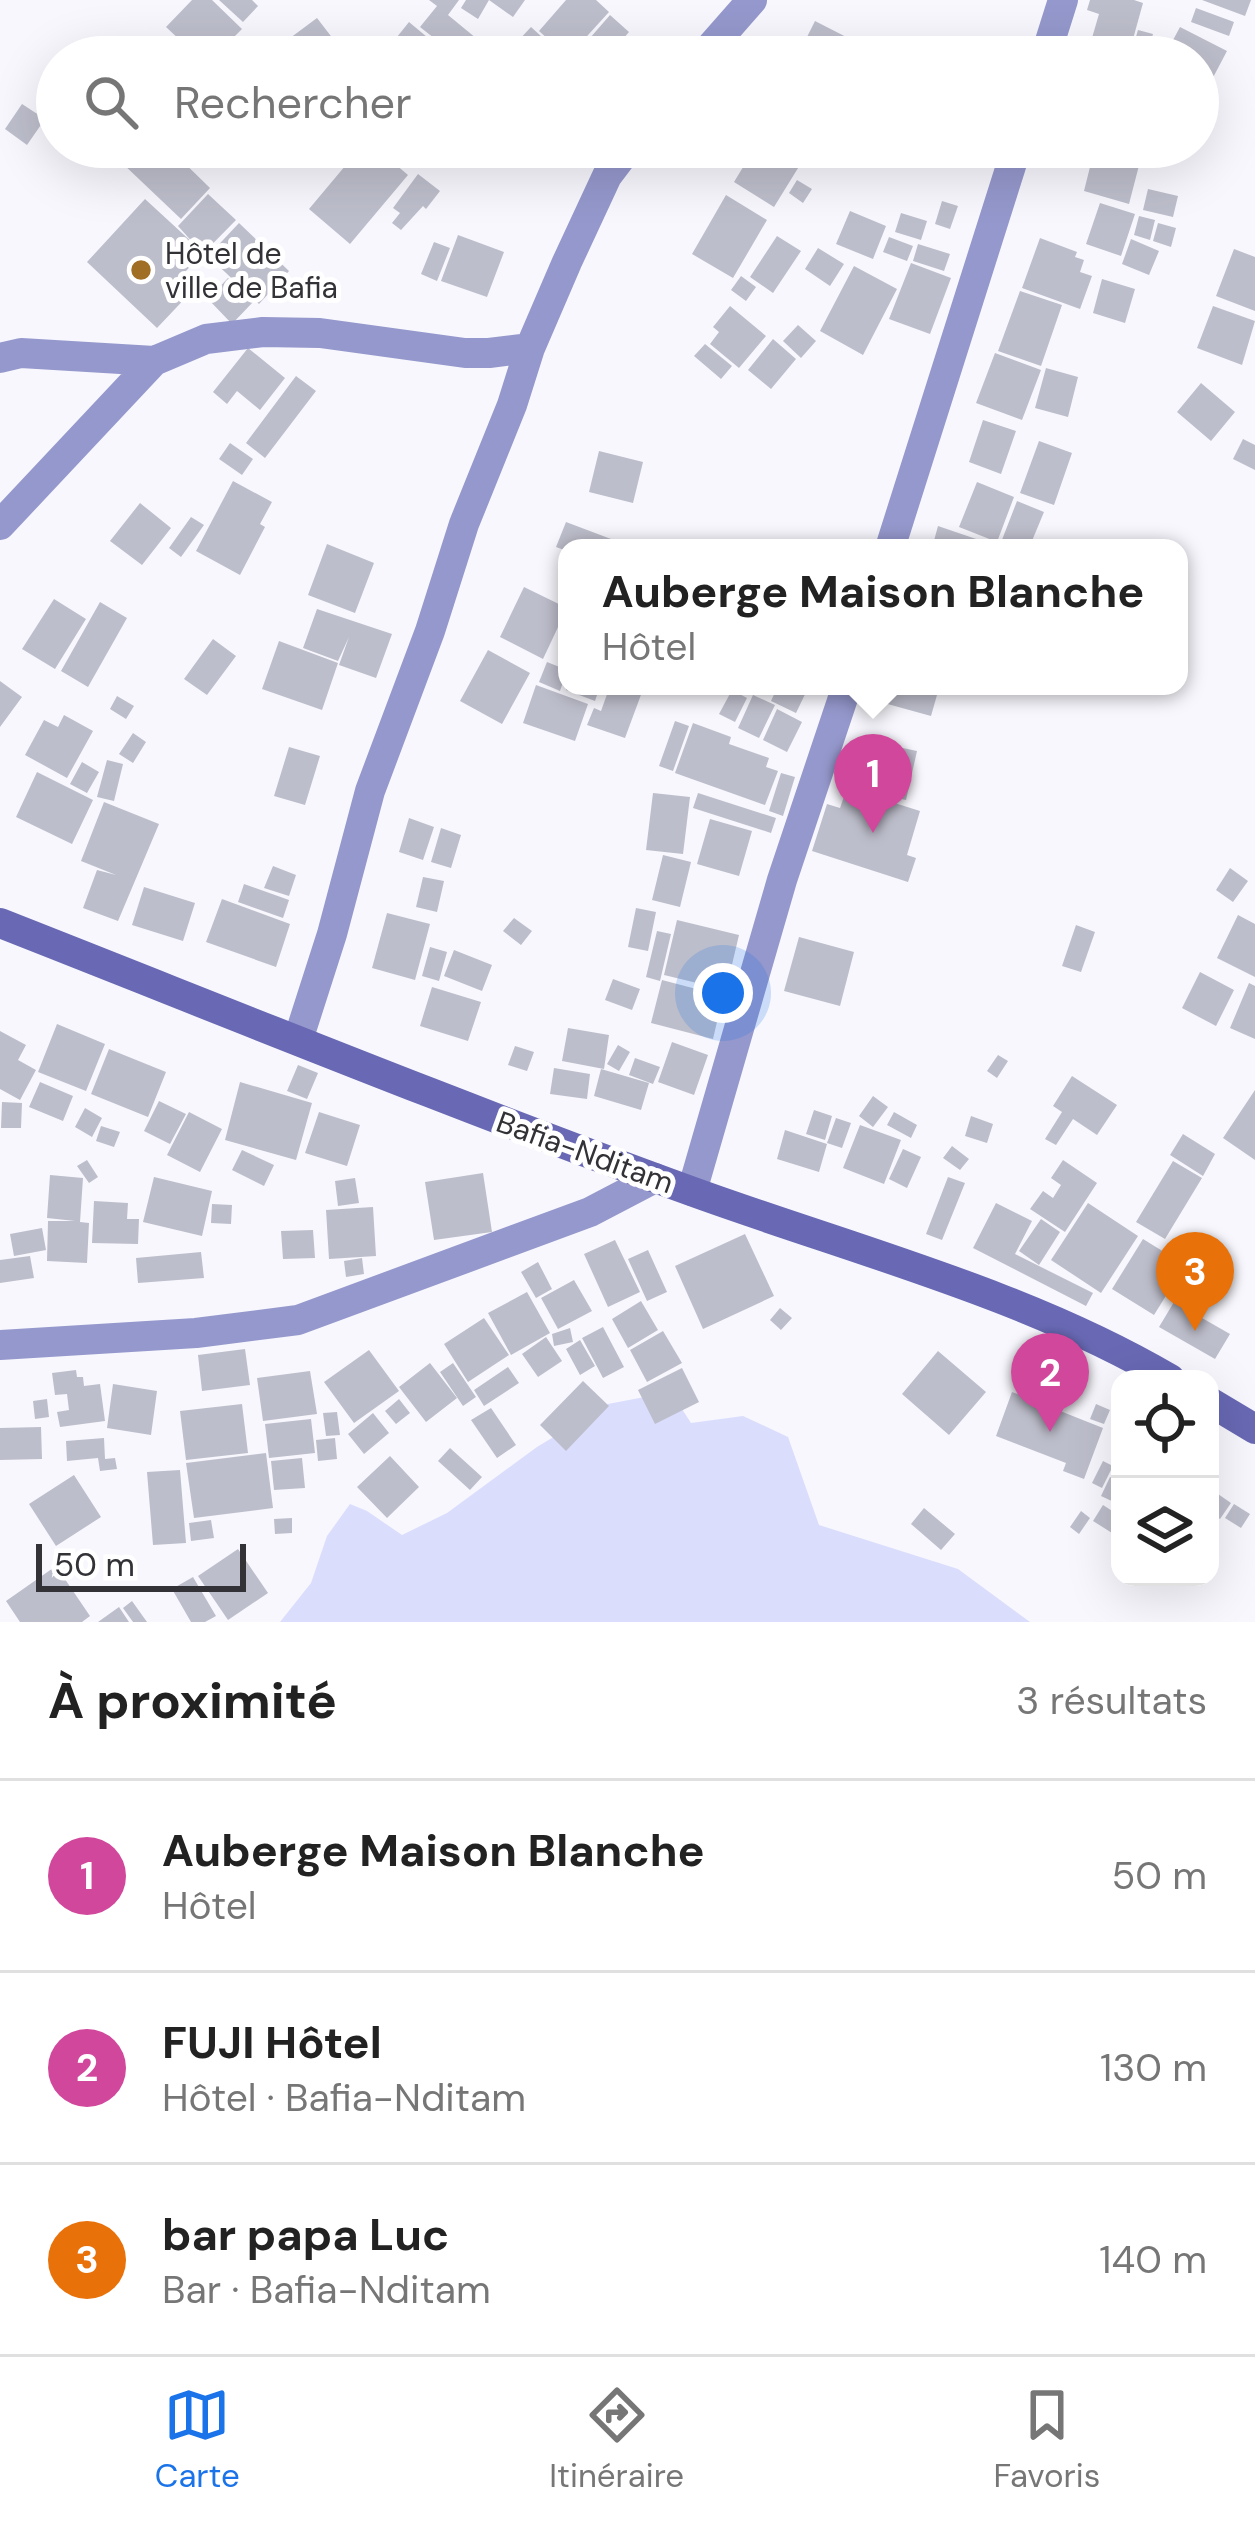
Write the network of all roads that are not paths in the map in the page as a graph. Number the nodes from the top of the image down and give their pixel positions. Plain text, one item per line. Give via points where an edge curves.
1 (752, 0) edge
2 (1063, 0) edge
3 (720, 36) edge
4 (1052, 36) edge
5 (613, 168) edge
6 (1010, 168) edge
7 (530, 348) junction
8 (0, 358) edge
9 (154, 361) junction
10 (0, 525) edge
11 (893, 539) edge
12 (844, 695) edge
13 (0, 923) edge
14 (298, 1040) junction
15 (656, 1178) junction
16 (692, 1191) junction
17 (0, 1345) edge
18 (1154, 1370) edge
19 (1219, 1407) edge
20 (1255, 1429) edge

1 - 3 street
2 - 4 street
5 - 7 street
6 - 11 street
7 - 9 street via 465,353 263,332 206,339
7 - 14 street via 370,791
8 - 9 street
9 - 10 street
12 - 16 street
13 - 14 main road, Bafia-Nditam
14 - 15 main road, Bafia-Nditam
15 - 16 main road, Bafia-Nditam
15 - 17 street via 590,1213 298,1320
16 - 18 main road, Bafia-Nditam via 1026,1309
19 - 20 main road

